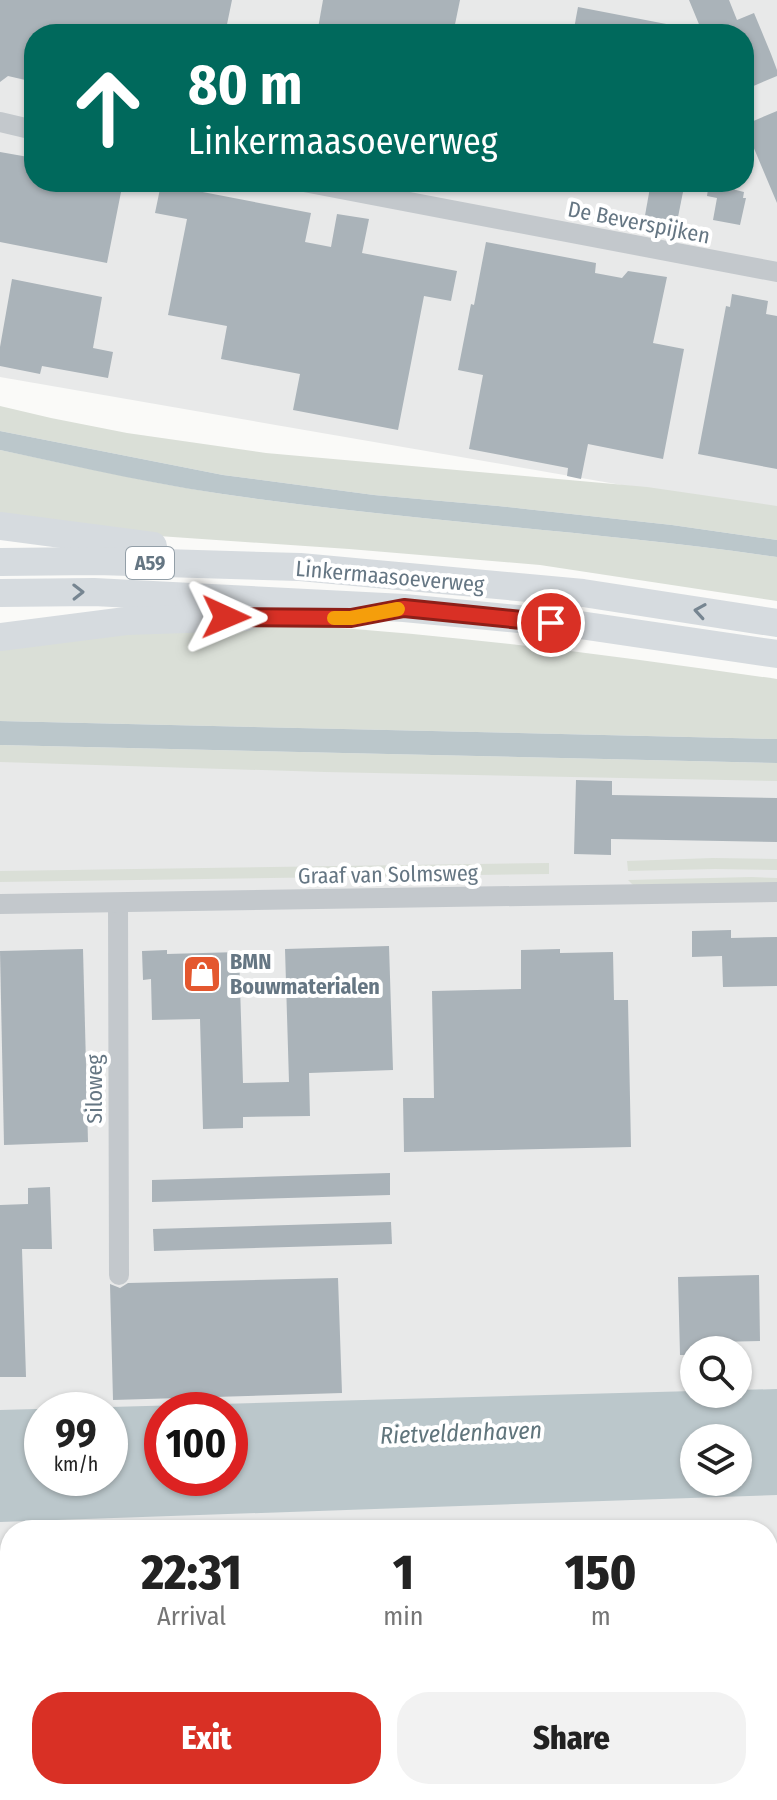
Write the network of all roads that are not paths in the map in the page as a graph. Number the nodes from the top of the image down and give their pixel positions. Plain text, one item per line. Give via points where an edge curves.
1 (0, 122) edge
2 (24, 128) edge
3 (357, 192) edge
4 (777, 272) edge
5 (0, 526) edge
6 (0, 562) edge
7 (300, 567) junction
8 (0, 593) edge
9 (404, 608) junction
10 (777, 623) edge
11 (0, 637) edge
12 (777, 654) edge
13 (777, 892) edge
14 (118, 903) junction
15 (0, 904) edge
16 (119, 1275) dead end

1 - 2 street
3 - 4 street, De Beverspijken
5 - 7 highway, A59 via 240,553
6 - 7 highway, Linkermaasoeverweg / A59
10 -> 7 highway, Linkermaasoeverweg / A59 via 583,593
8 -> 9 highway, Linkermaasoeverweg / A59 via 94,592
9 - 11 highway, A59 via 351,618 126,621
9 - 12 highway, Linkermaasoeverweg / A59 via 580,625
13 - 14 street, Graaf van Solmsweg
14 - 15 street, Graaf van Solmsweg
14 - 16 street, Siloweg

